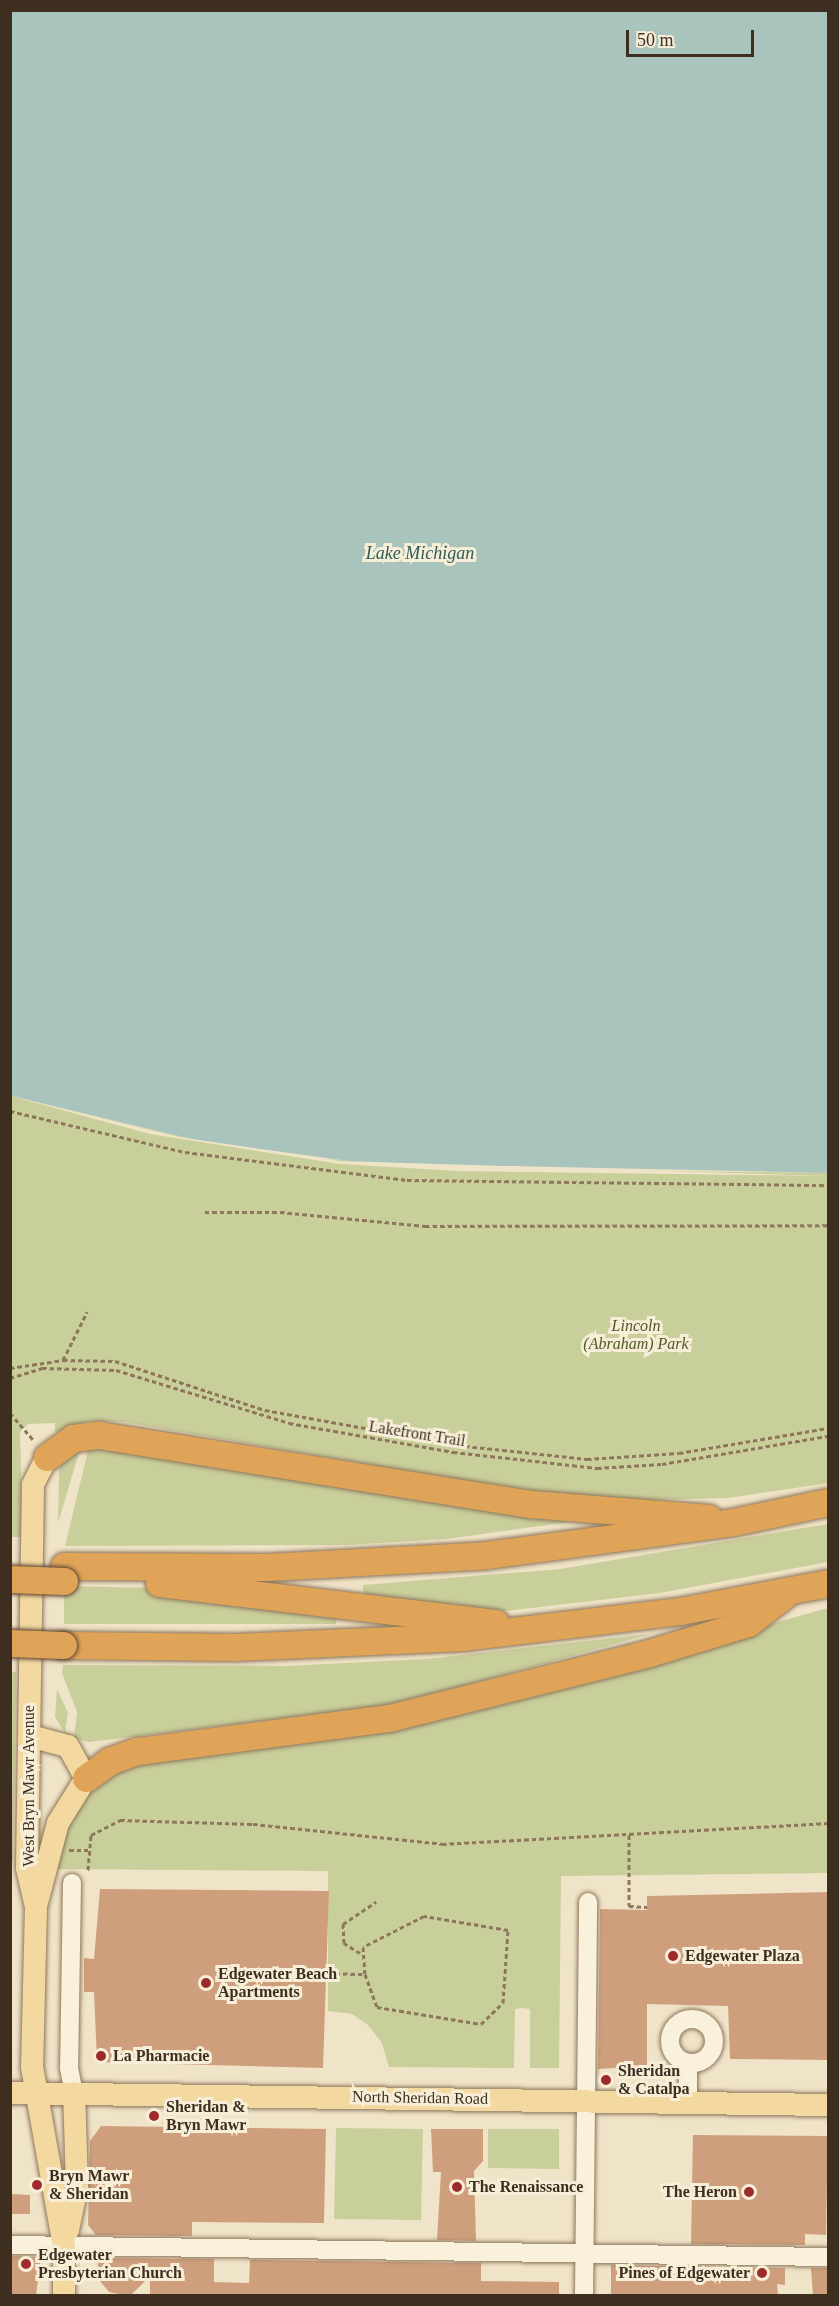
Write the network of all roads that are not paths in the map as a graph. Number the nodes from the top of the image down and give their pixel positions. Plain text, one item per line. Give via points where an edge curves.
1 (47, 1457) joint
2 (828, 1502) edge
3 (733, 1522) junction
4 (10, 1565) edge
5 (64, 1573) junction
6 (10, 1579) edge
7 (828, 1583) edge
8 (789, 1592) junction
9 (552, 1628) junction
10 (10, 1644) edge
11 (30, 1736) junction
12 (86, 1778) junction
13 (72, 1883) dead end
14 (588, 1902) dead end
15 (36, 1906) junction
16 (688, 2063) dead end
17 (10, 2093) edge
18 (39, 2093) junction
19 (74, 2093) junction
20 (588, 2101) junction
21 (688, 2102) junction
22 (828, 2105) edge
23 (10, 2246) edge
24 (64, 2246) junction
25 (585, 2253) junction
26 (828, 2257) edge
27 (64, 2295) edge
28 (584, 2295) edge

1 - 3 highway via 73,1438 99,1434 531,1504 658,1510
1 - 11 main road, West Bryn Mawr Avenue via 33,1485
2 - 3 highway
3 - 5 highway via 584,1544 363,1564
4 - 5 highway
5 - 6 highway, bridge
5 - 9 highway
7 - 8 highway
8 - 9 highway
8 - 12 highway via 748,1623 649,1653 389,1718 136,1751 109,1761
9 - 10 highway, bridge via 361,1644
11 - 12 main road via 68,1746
11 - 15 main road, West Bryn Mawr Avenue via 27,1868
12 - 15 main road via 58,1823
13 - 19 street via 69,2068
14 - 20 street
15 - 18 main road, West Bryn Mawr Avenue via 32,2067
16 - 21 street
17 - 18 main road, North Sheridan Road
18 - 19 main road, North Sheridan Road
18 - 24 main road, West Bryn Mawr Avenue
19 - 20 main road, North Sheridan Road
19 - 24 main road via 77,2186
20 - 21 main road, North Sheridan Road
20 - 25 street
21 - 22 main road, North Sheridan Road
23 - 24 street
24 - 25 street
24 - 27 main road, West Bryn Mawr Avenue
25 - 26 street
25 - 28 street

